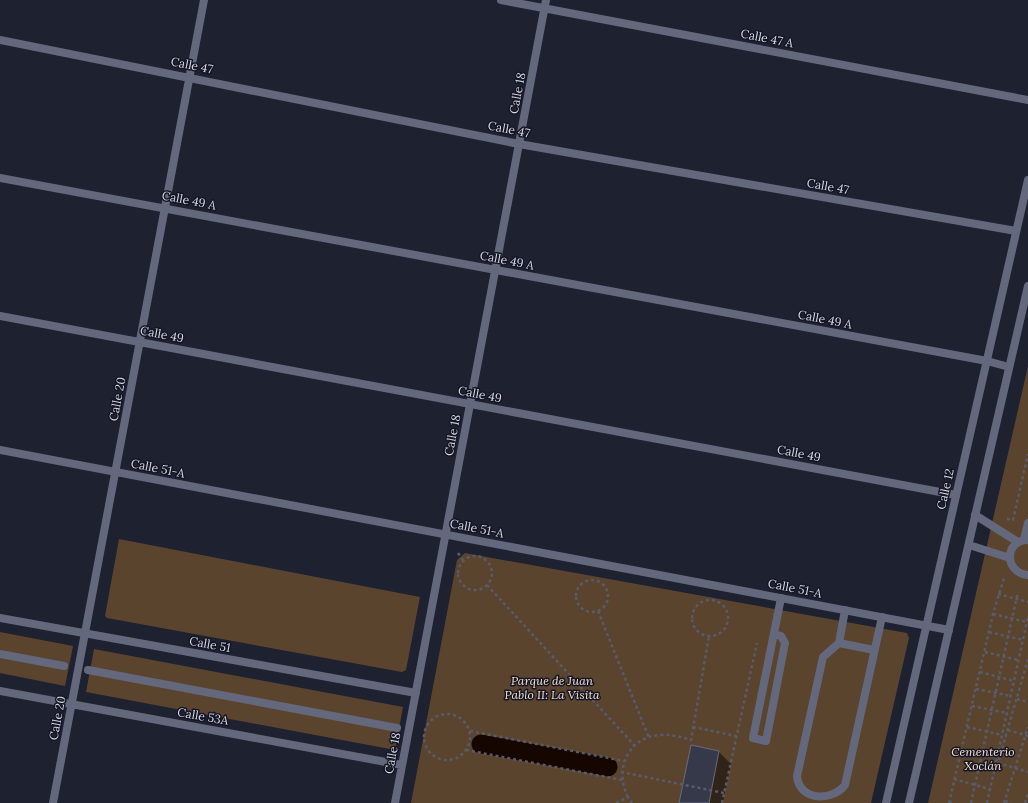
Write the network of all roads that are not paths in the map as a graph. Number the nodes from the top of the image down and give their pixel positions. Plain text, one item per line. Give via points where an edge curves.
1 (204, 0) edge
2 (501, 0) edge
3 (546, 4) edge
4 (0, 40) edge
5 (190, 77) junction
6 (1028, 100) edge
7 (519, 144) junction
8 (0, 178) edge
9 (1028, 180) edge
10 (165, 208) junction
11 (1016, 231) junction
12 (495, 270) junction
13 (1028, 286) edge
14 (0, 316) edge
15 (140, 342) junction
16 (986, 361) junction
17 (1009, 367) junction
18 (470, 404) junction
19 (0, 450) edge
20 (115, 472) junction
21 (956, 495) junction
22 (975, 515) junction
23 (1028, 522) edge
24 (446, 534) junction
25 (1023, 541) edge
26 (968, 545) junction
27 (1010, 558) junction
28 (1028, 575) edge
29 (781, 598) junction
30 (845, 610) junction
31 (882, 617) junction
32 (0, 618) edge
33 (926, 625) junction
34 (949, 630) junction
35 (85, 634) junction
36 (774, 634) junction
37 (839, 643) junction
38 (874, 650) junction
39 (0, 654) edge
40 (64, 666) dead end
41 (88, 670) dead end
42 (0, 691) edge
43 (416, 693) junction
44 (72, 704) junction
45 (397, 728) dead end
46 (402, 765) junction
47 (53, 803) edge
48 (395, 803) edge
49 (886, 803) edge
50 (909, 803) edge

1 - 5 street, Calle 20
2 - 3 street, Calle 47 A
3 - 6 street, Calle 47 A
3 - 7 street, Calle 18
4 - 5 street, Calle 47
5 - 7 street, Calle 47
5 - 10 street, Calle 20
7 - 11 street, Calle 47
7 - 12 street, Calle 18
8 - 10 street, Calle 49 A
9 - 11 street, Calle 12
10 - 12 street, Calle 49 A
10 - 15 street, Calle 20
11 - 16 street, Calle 12
12 - 16 street, Calle 49 A
12 - 18 street, Calle 18
13 - 17 street
14 - 15 street, Calle 49
15 - 18 street, Calle 49
15 - 20 street, Calle 20
16 - 17 street, Calle 49 A
16 - 21 street, Calle 12
17 - 22 street
18 - 21 street, Calle 49
18 - 24 street, Calle 18
19 - 20 street, Calle 51-A
20 - 24 street, Calle 51-A
20 - 35 street, Calle 20
21 - 33 street, Calle 12
22 - 25 street
22 - 26 street
23 - 25 street
24 - 29 street, Calle 51-A
24 - 43 street, Calle 18
25 - 27 street via 1013,546
26 - 27 street
26 - 34 street
27 - 28 street via 1017,572
29 - 30 street, Calle 51-A
29 - 36 street
30 - 31 street, Calle 51-A
30 - 37 street
31 - 33 street, Calle 51-A
31 - 38 street
32 - 35 street, Calle 51
33 - 34 street, Calle 51-A
33 - 49 street, Calle 12
34 - 50 street
35 - 43 street, Calle 51
35 - 44 street, Calle 20
36 - 36 street via 753,738 766,741 785,643 781,636
37 - 38 street
37 - 38 street via 823,657 797,776 802,790 816,797 840,792 844,785
39 - 40 street
41 - 45 street
42 - 44 street, Calle 53A
43 - 46 street, Calle 18
44 - 46 street, Calle 53A
44 - 47 street, Calle 20
46 - 48 street, Calle 18

